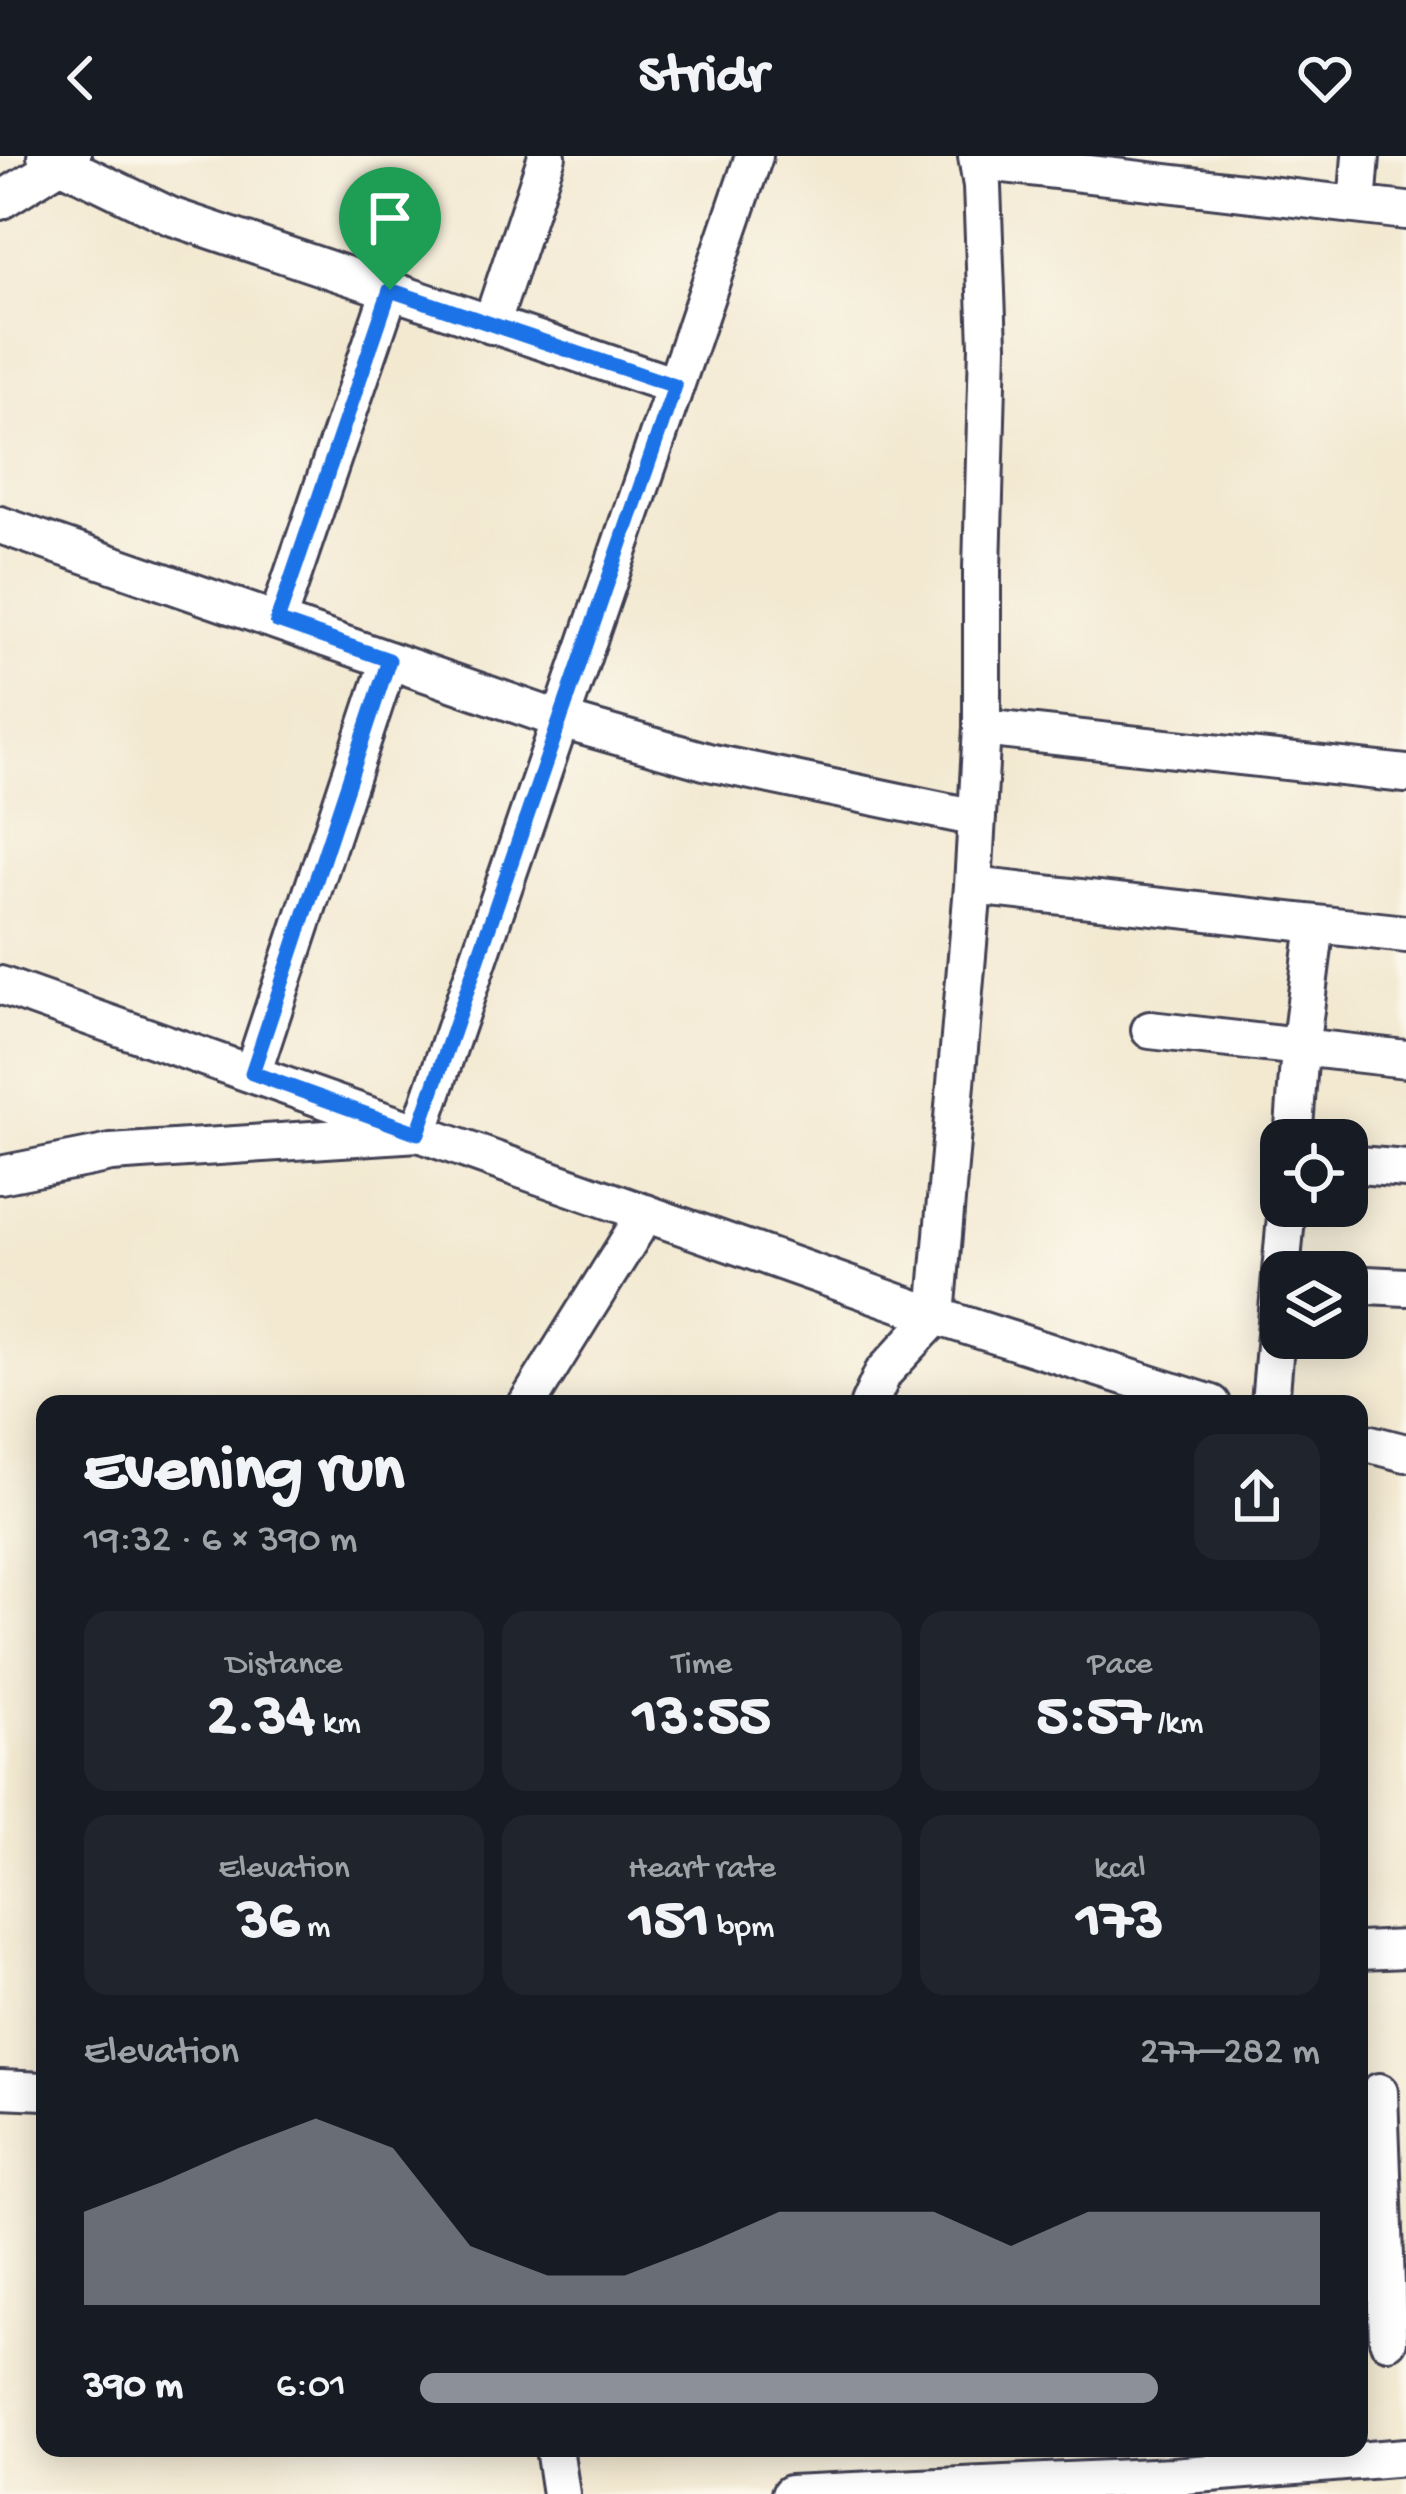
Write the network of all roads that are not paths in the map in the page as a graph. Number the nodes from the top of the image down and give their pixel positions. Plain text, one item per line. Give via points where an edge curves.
1 (547, 156) edge
2 (754, 156) edge
3 (1361, 156) edge
4 (60, 159) edge
5 (977, 159) edge
6 (0, 201) edge
7 (1357, 206) junction
8 (1406, 211) edge
9 (390, 290) junction
10 (491, 325) junction
11 (675, 386) junction
12 (0, 525) edge
13 (277, 621) junction
14 (389, 660) junction
15 (561, 720) junction
16 (982, 728) junction
17 (1406, 774) edge
18 (977, 818) junction
19 (974, 886) junction
20 (1316, 924) junction
21 (1406, 934) edge
22 (0, 985) edge
23 (1150, 1030) dead end
24 (1300, 1048) junction
25 (1406, 1059) edge
26 (252, 1073) junction
27 (1295, 1119) edge
28 (418, 1133) junction
29 (1368, 1166) edge
30 (1406, 1169) edge
31 (0, 1175) edge
32 (646, 1213) junction
33 (1368, 1285) edge
34 (1406, 1287) edge
35 (936, 1316) junction
36 (1274, 1359) edge
37 (533, 1395) edge
38 (873, 1395) edge
39 (1176, 1395) edge
40 (1271, 1395) edge
41 (1368, 1443) edge
42 (1406, 1453) edge
43 (1406, 1949) edge
44 (1368, 1951) edge
45 (0, 2089) edge
46 (36, 2091) edge
47 (1381, 2092) edge
48 (1383, 2219) edge
49 (1384, 2341) edge
50 (555, 2457) edge
51 (1396, 2470) edge
52 (561, 2494) edge
53 (790, 2494) edge

1 - 10 street
2 - 11 street
3 - 7 street
4 - 6 street
4 - 9 street via 170,216
5 - 7 street
5 - 16 street via 988,345
7 - 8 street
9 - 10 street
9 - 13 street
10 - 11 street
11 - 15 street
12 - 13 street
13 - 14 street
14 - 15 street
14 - 26 street
15 - 18 street via 708,762
15 - 28 street
16 - 17 street
16 - 18 street
18 - 19 street
19 - 20 street
19 - 35 street
20 - 21 street
20 - 24 street
22 - 26 street
23 - 24 street
24 - 25 street
24 - 27 street
26 - 28 street
28 - 31 street via 111,1153
28 - 32 street
29 - 30 street
32 - 35 street
32 - 37 street
33 - 34 street
35 - 38 street
35 - 39 street
36 - 40 street
41 - 42 street
43 - 44 street
45 - 46 street
47 - 48 street
48 - 49 street
50 - 52 street
51 - 53 street

